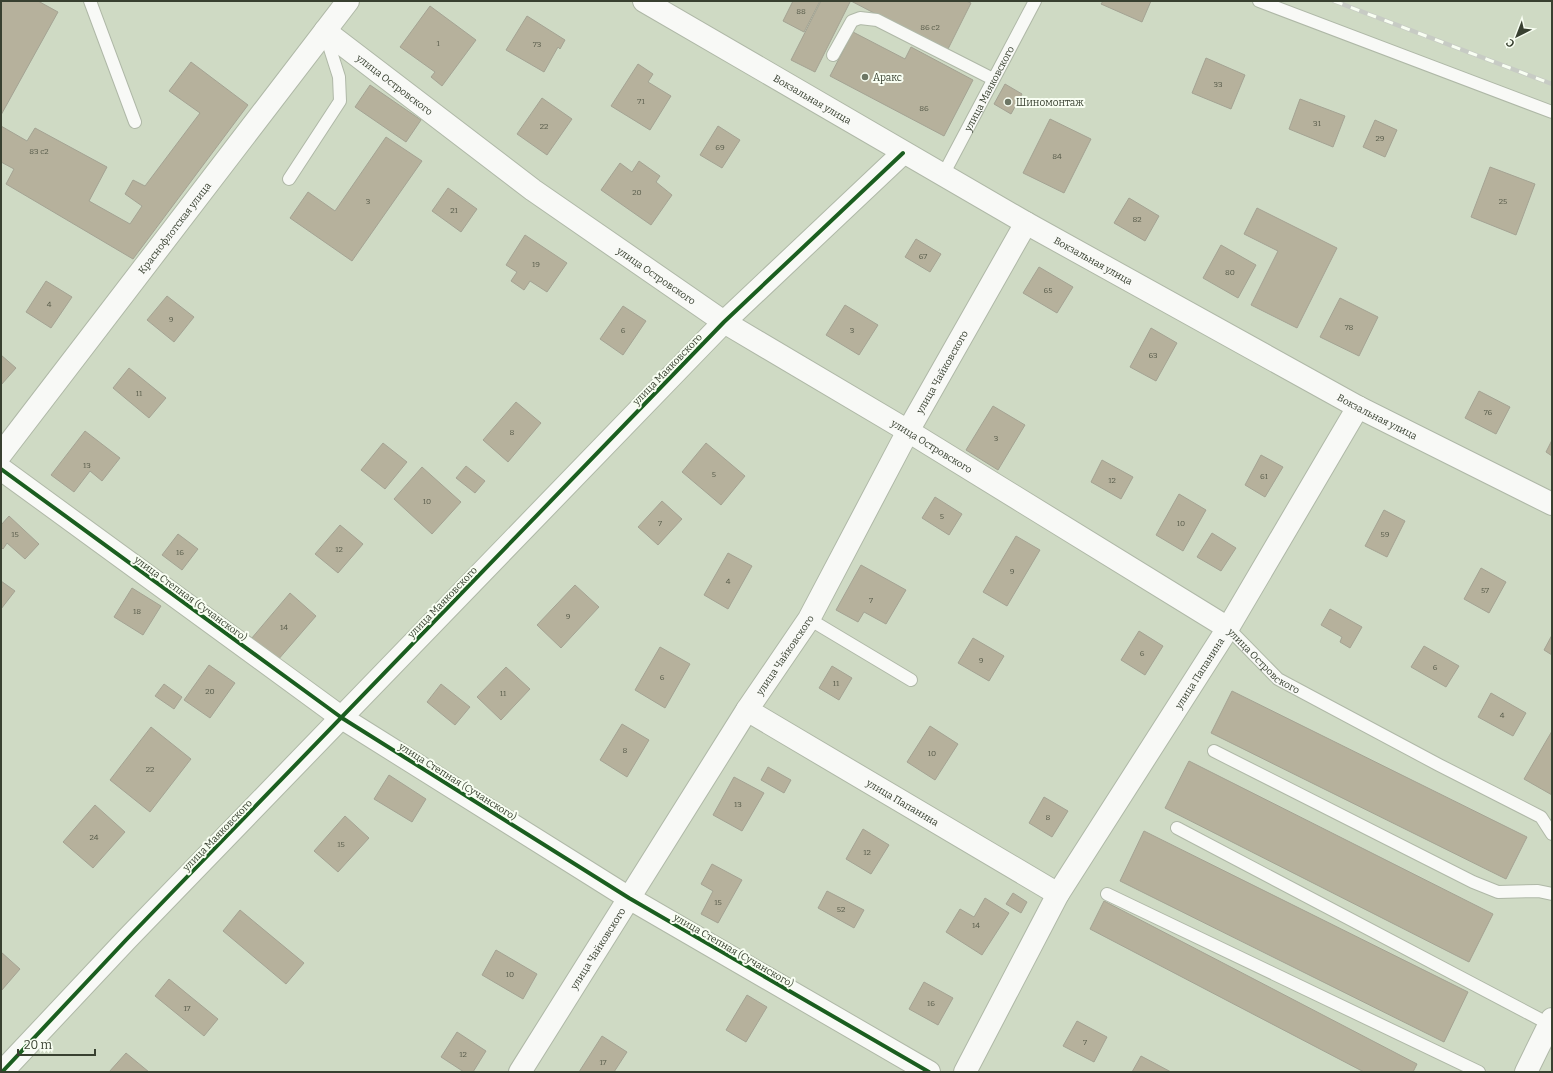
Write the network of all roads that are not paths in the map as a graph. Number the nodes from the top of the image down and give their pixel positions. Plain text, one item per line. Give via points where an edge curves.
1 (90, 1) edge
2 (348, 1) edge
3 (644, 1) edge
4 (1035, 1) edge
5 (1259, 1) edge
6 (325, 31) junction
7 (833, 55) dead end
8 (993, 79) junction
9 (1552, 112) edge
10 (135, 122) dead end
11 (903, 153) junction
12 (943, 175) junction
13 (289, 179) dead end
14 (1026, 223) junction
15 (724, 322) junction
16 (1358, 407) junction
17 (908, 431) junction
18 (1, 454) edge
19 (1, 470) edge
20 (1552, 504) edge
21 (809, 619) junction
22 (1228, 628) junction
23 (911, 680) dead end
24 (747, 710) junction
25 (342, 718) junction
26 (1214, 751) dead end
27 (1177, 828) dead end
28 (1552, 834) edge
29 (1058, 894) junction
30 (1107, 894) dead end
31 (1552, 894) edge
32 (629, 898) junction
33 (1551, 1022) edge
34 (2, 1072) edge
35 (520, 1072) edge
36 (929, 1072) edge
37 (965, 1072) edge
38 (1479, 1072) edge
39 (1526, 1072) edge

1 - 10 lane
2 - 6 street, Краснофлотская улица
3 - 11 street, Вокзальная улица
4 - 8 lane, улица Маяковского
5 - 9 lane
6 - 13 lane via 339,77 340,101
6 - 15 street, улица Островского via 533,190
6 - 18 street, Краснофлотская улица
7 - 8 lane via 852,21 860,18 877,20
8 - 12 lane, улица Маяковского
11 - 12 street, Вокзальная улица
11 - 15 street, улица Маяковского
12 - 14 street, Вокзальная улица
14 - 16 street, Вокзальная улица
14 - 17 street, улица Чайковского
15 - 17 street, улица Островского
15 - 25 street, улица Маяковского
16 - 20 street, Вокзальная улица
16 - 22 street, улица Папанина
17 - 21 street, улица Чайковского
17 - 22 street, улица Островского
19 - 25 street, улица Степная (Сучанского)
21 - 23 lane
21 - 24 street, улица Чайковского
22 - 28 lane, улица Островского via 1278,679 1541,817
22 - 29 street, улица Папанина
24 - 29 street, улица Папанина
24 - 32 street, улица Чайковского
25 - 32 street, улица Степная (Сучанского)
25 - 34 street, улица Маяковского via 126,940
26 - 31 lane via 1473,882 1498,892 1538,891
27 - 33 lane
29 - 37 street, улица Папанина
30 - 38 lane
32 - 35 street, улица Чайковского
32 - 36 street, улица Степная (Сучанского)
33 - 39 street

